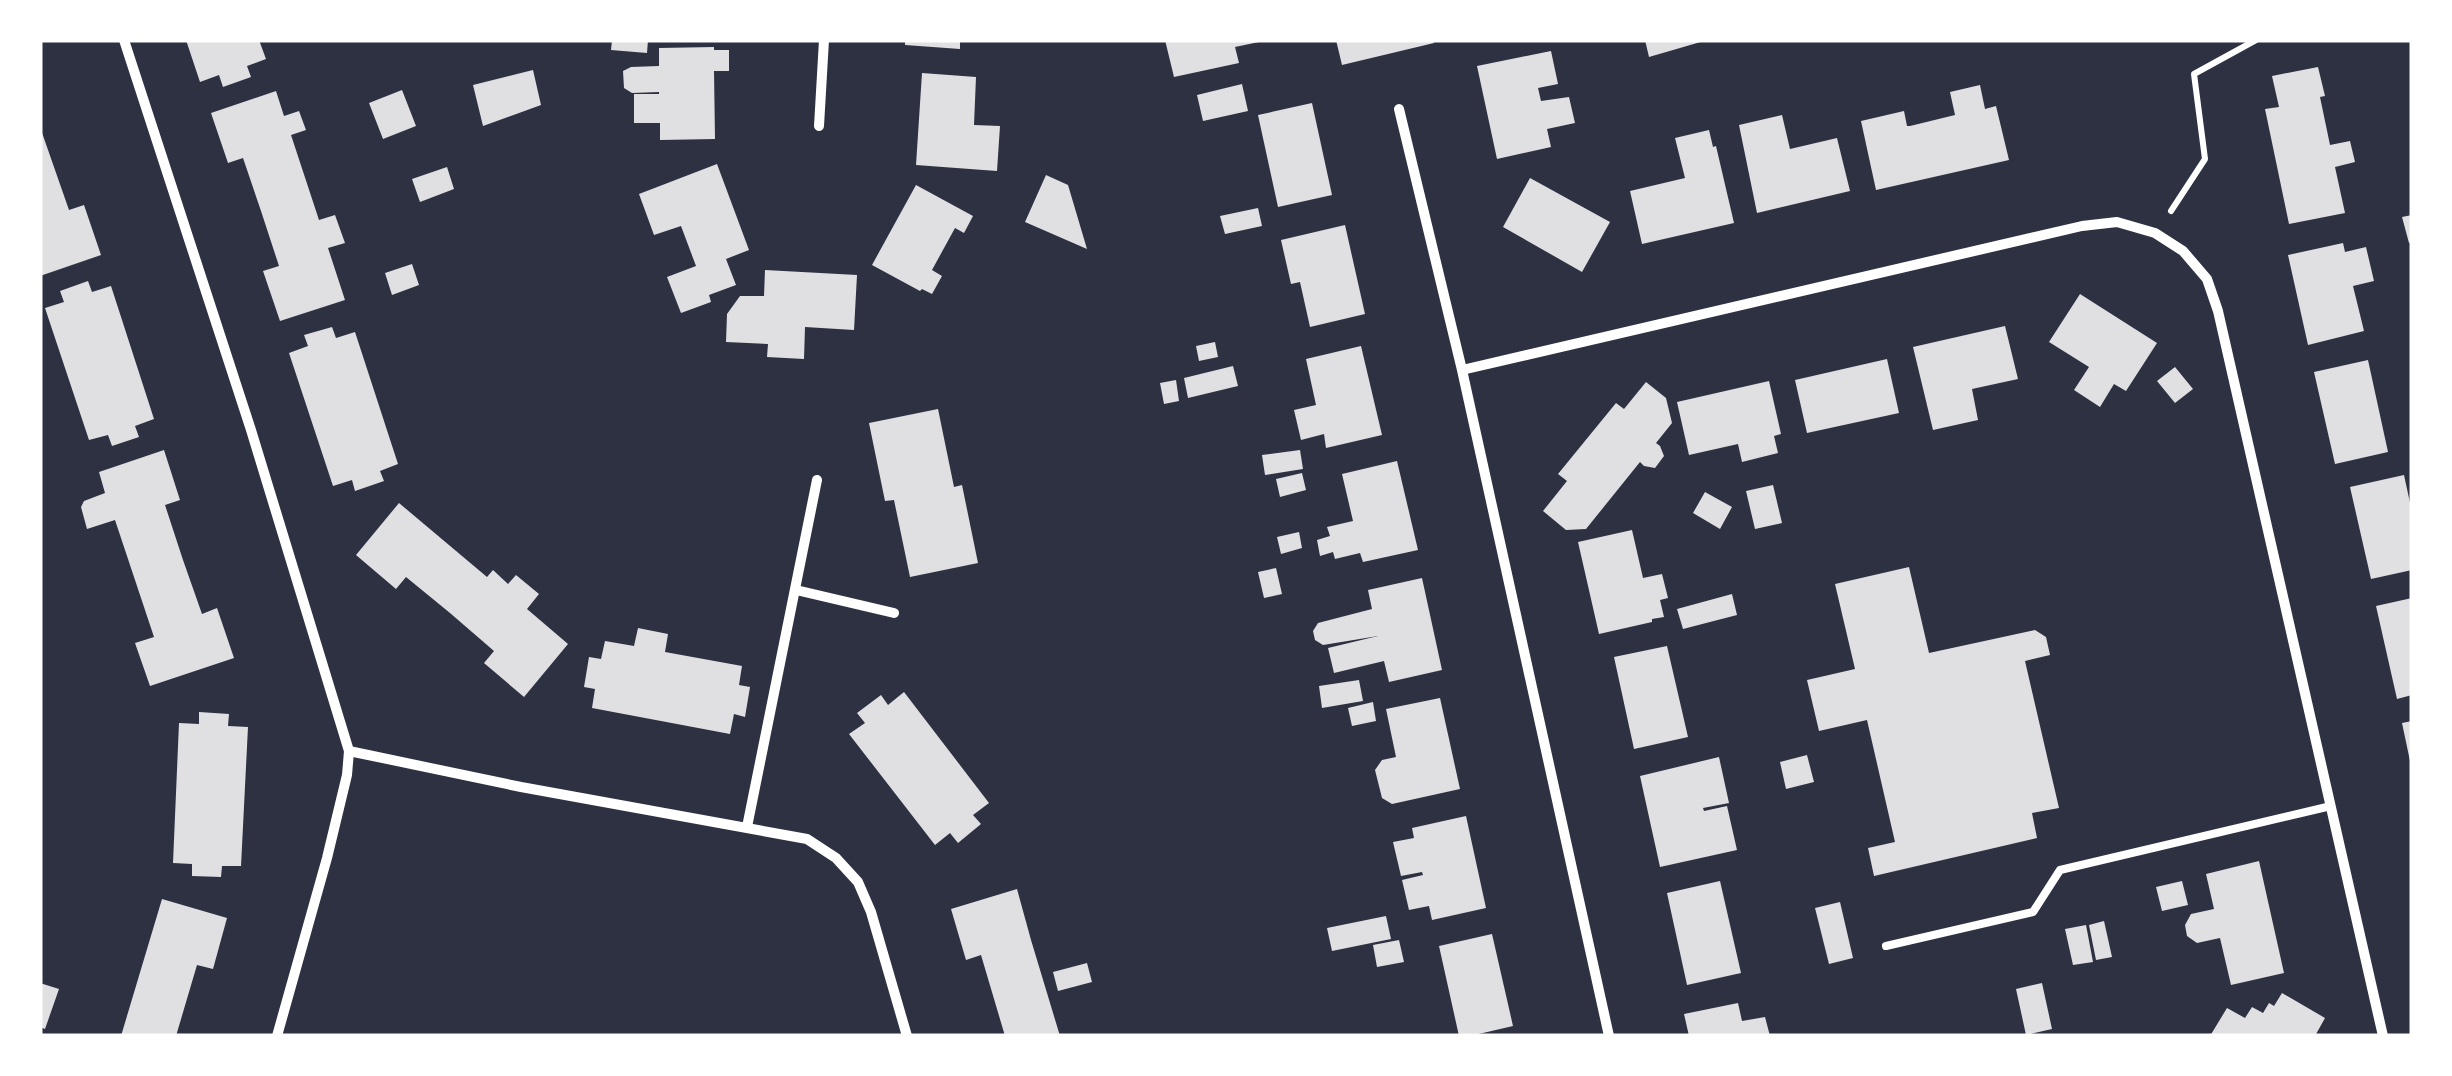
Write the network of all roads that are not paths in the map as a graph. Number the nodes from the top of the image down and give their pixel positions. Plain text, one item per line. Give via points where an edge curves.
1 (124, 40) edge
2 (824, 40) edge
3 (1399, 109) dead end
4 (819, 126) dead end
5 (1462, 370) junction
6 (817, 480) dead end
7 (796, 590) junction
8 (894, 614) dead end
9 (350, 751) junction
10 (2332, 806) junction
11 (748, 827) junction
12 (1886, 946) dead end
13 (277, 1036) edge
14 (906, 1036) edge
15 (1609, 1036) edge
16 (2383, 1036) edge

1 - 9 street
2 - 4 street
3 - 5 street
5 - 10 street via 2082,226 2117,222 2156,233 2207,278 2218,311
5 - 15 street
6 - 7 street
7 - 8 street
7 - 11 street
9 - 11 street
9 - 13 street
10 - 12 lane via 2060,870 2034,912
10 - 16 street
11 - 14 street via 806,839 858,882

